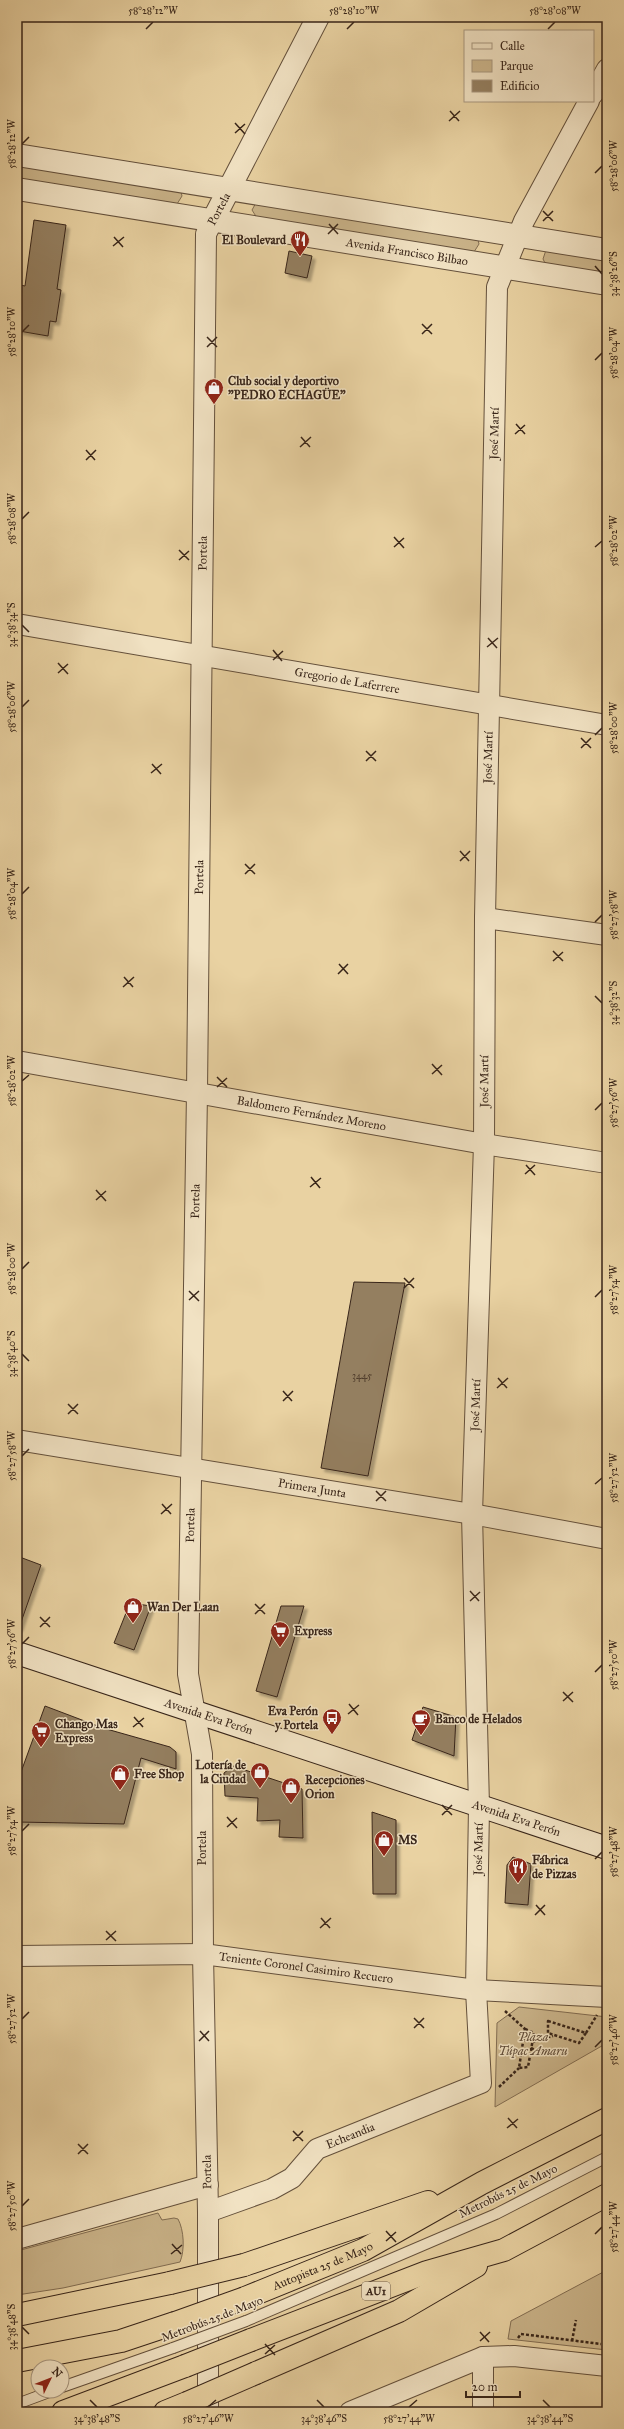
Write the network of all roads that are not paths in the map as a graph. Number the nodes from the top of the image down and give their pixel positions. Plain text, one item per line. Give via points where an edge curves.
1 (318, 17) edge
2 (607, 68) edge
3 (594, 92) edge
4 (588, 102) edge
5 (17, 155) edge
6 (230, 188) junction
7 (17, 189) edge
8 (213, 220) junction
9 (518, 236) junction
10 (607, 250) edge
11 (505, 267) junction
12 (607, 284) edge
13 (17, 624) edge
14 (202, 654) junction
15 (489, 704) junction
16 (607, 725) edge
17 (485, 918) junction
18 (607, 935) edge
19 (17, 1061) edge
20 (197, 1092) junction
21 (484, 1144) junction
22 (607, 1163) edge
23 (17, 1440) edge
24 (191, 1470) junction
25 (472, 1514) junction
26 (607, 1539) edge
27 (17, 1653) edge
28 (194, 1712) junction
29 (479, 1807) junction
30 (583, 1839) junction
31 (607, 1844) edge
32 (607, 1848) edge
33 (203, 1954) junction
34 (17, 1956) edge
35 (476, 1990) junction
36 (603, 1993) edge
37 (481, 2083) joint
38 (607, 2119) edge
39 (607, 2157) edge
40 (489, 2179) junction
41 (208, 2185) junction
42 (607, 2195) edge
43 (208, 2212) junction
44 (17, 2239) edge
45 (510, 2247) junction
46 (17, 2315) edge
47 (248, 2331) junction
48 (483, 2357) junction
49 (17, 2361) edge
50 (607, 2366) edge
51 (70, 2385) edge
52 (30, 2399) edge
53 (17, 2404) edge
54 (63, 2412) edge
55 (165, 2412) edge
56 (208, 2412) edge
57 (350, 2412) edge
58 (483, 2412) edge

1 - 6 street, Portela
2 - 3 street
4 - 9 street, José Martí
5 - 6 street
6 - 8 street, Portela
6 - 9 street
7 - 8 street, Avenida Francisco Bilbao
8 - 11 street, Avenida Francisco Bilbao
8 - 14 street, Portela via 206,234
9 - 10 street
9 - 11 street, José Martí
11 - 12 street, Avenida Francisco Bilbao
11 - 15 street, José Martí via 497,287
13 - 14 street, Gregorio de Laferrere
14 - 15 street, Gregorio de Laferrere
14 - 20 street, Portela
15 - 16 street, Gregorio de Laferrere
15 - 17 street, José Martí
17 - 18 street
17 - 21 street, José Martí
19 - 20 street, Baldomero Fernández Moreno
20 - 21 street, Baldomero Fernández Moreno
20 - 24 street, Portela
21 - 22 street, Baldomero Fernández Moreno
21 - 25 street, José Martí
23 - 24 street, Primera Junta
24 - 25 street, Primera Junta
24 - 28 street, Portela via 188,1674
25 - 26 street, Primera Junta
25 - 29 street, José Martí
27 - 28 street, Avenida Eva Perón
28 - 29 street, Avenida Eva Perón
28 - 33 street, Portela via 202,1754
29 - 30 street, Avenida Eva Perón
29 - 35 street, José Martí
30 - 31 street, Avenida Eva Perón
30 - 32 street, Avenida Eva Perón
33 - 34 street, Teniente Coronel Casimiro Recuero
33 - 35 street, Teniente Coronel Casimiro Recuero
33 - 41 street, Portela
35 - 36 street, Teniente Coronel Casimiro Recuero
35 - 37 street, José Martí
37 - 43 street, Echeandia via 317,2149 292,2178 272,2189
38 - 40 highway, Autopista 25 de Mayo
39 - 47 lane, Metrobús 25 de Mayo via 496,2214
40 - 46 highway, bridge via 244,2265
40 - 49 highway, Autopista 25 de Mayo, bridge via 363,2250 245,2298 121,2341
41 - 43 street, Portela
41 - 44 street
42 - 45 highway, AU1
43 - 56 street, Portela
45 - 47 highway, AU1
45 - 55 highway, bridge via 399,2310
47 - 51 lane, Metrobús 25 de Mayo, bridge via 173,2348
47 - 54 highway, AU1, bridge via 185,2366
48 - 50 street via 514,2356
48 - 57 street
48 - 58 street
52 - 53 lane

